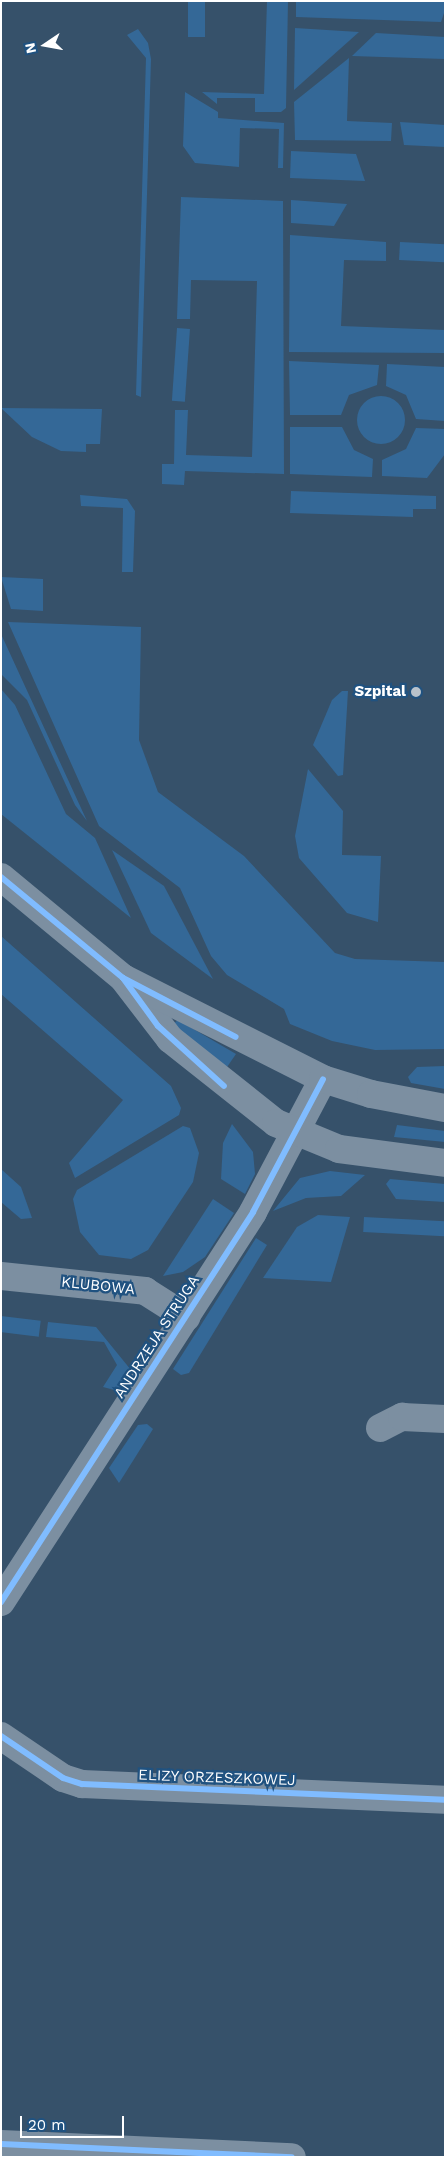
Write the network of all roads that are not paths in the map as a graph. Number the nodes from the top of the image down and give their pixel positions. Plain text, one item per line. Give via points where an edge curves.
1 (1, 877) edge
2 (123, 978) junction
3 (323, 1079) junction
4 (445, 1108) edge
5 (295, 1135) junction
6 (445, 1163) edge
7 (1, 1276) edge
8 (186, 1317) junction
9 (445, 1419) edge
10 (380, 1428) dead end
11 (1, 1602) edge
12 (1, 1736) edge
13 (445, 1800) edge
14 (1, 2144) edge
15 (292, 2157) edge

1 - 2 street
2 - 3 street
2 - 5 street via 170,1039 239,1098
3 - 4 street via 371,1094
3 - 5 street, ANDRZEJA STRUGA
5 - 6 street via 359,1153
5 - 8 street, ANDRZEJA STRUGA
7 - 8 street, KLUBOWA via 145,1291
8 - 11 street, ANDRZEJA STRUGA
9 - 10 street via 402,1416
12 - 13 street, ELIZY ORZESZKOWEJ via 63,1778 82,1784
14 - 15 street

